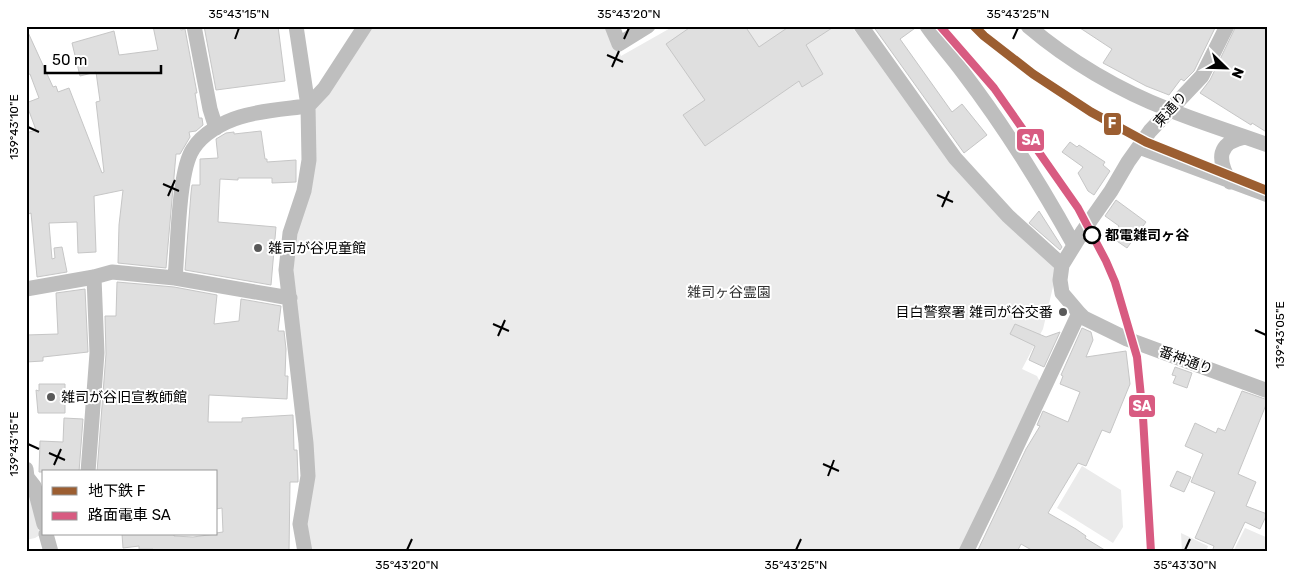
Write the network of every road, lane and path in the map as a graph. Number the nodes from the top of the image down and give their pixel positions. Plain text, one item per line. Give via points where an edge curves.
1 (194, 26) edge
2 (296, 26) edge
3 (365, 26) edge
4 (612, 26) edge
5 (648, 26) edge
6 (861, 26) edge
7 (927, 26) edge
8 (1028, 26) edge
9 (1227, 26) edge
10 (308, 106) junction
11 (1169, 110) junction
12 (216, 128) junction
13 (1245, 137) junction
14 (1268, 145) edge
15 (1138, 147) junction
16 (1230, 182) junction
17 (1268, 195) edge
18 (1074, 245) junction
19 (1062, 265) junction
20 (94, 277) junction
21 (175, 278) junction
22 (26, 289) edge
23 (290, 298) junction
24 (1078, 313) junction
25 (1268, 391) edge
26 (88, 470) edge
27 (27, 475) edge
28 (42, 516) edge
29 (47, 536) edge
30 (51, 552) edge
31 (305, 552) edge
32 (966, 552) edge

1 - 12 street
2 - 10 street
3 - 10 street via 324,89
4 - 5 street via 619,44
6 - 19 street via 955,158 1008,216
7 - 18 street via 999,124
8 - 11 street via 1114,84
9 - 11 street, 東通り via 1202,76
10 - 12 street via 261,111 238,117
10 - 23 street via 309,160 304,191 288,245 286,270
11 - 13 street
11 - 15 street, 東通り
12 - 21 street via 192,149 184,171
13 - 14 street
13 - 16 street via 1230,142 1221,156
15 - 16 street
15 - 18 street, 東通り
16 - 17 street
18 - 19 street, 東通り
19 - 24 street via 1062,293
20 - 21 street via 112,272
20 - 22 street
20 - 26 street via 96,353
21 - 23 street
23 - 31 street via 308,476 300,524
24 - 25 street, 番神通り via 1128,339
24 - 32 street
27 - 28 street via 34,486
29 - 30 street

